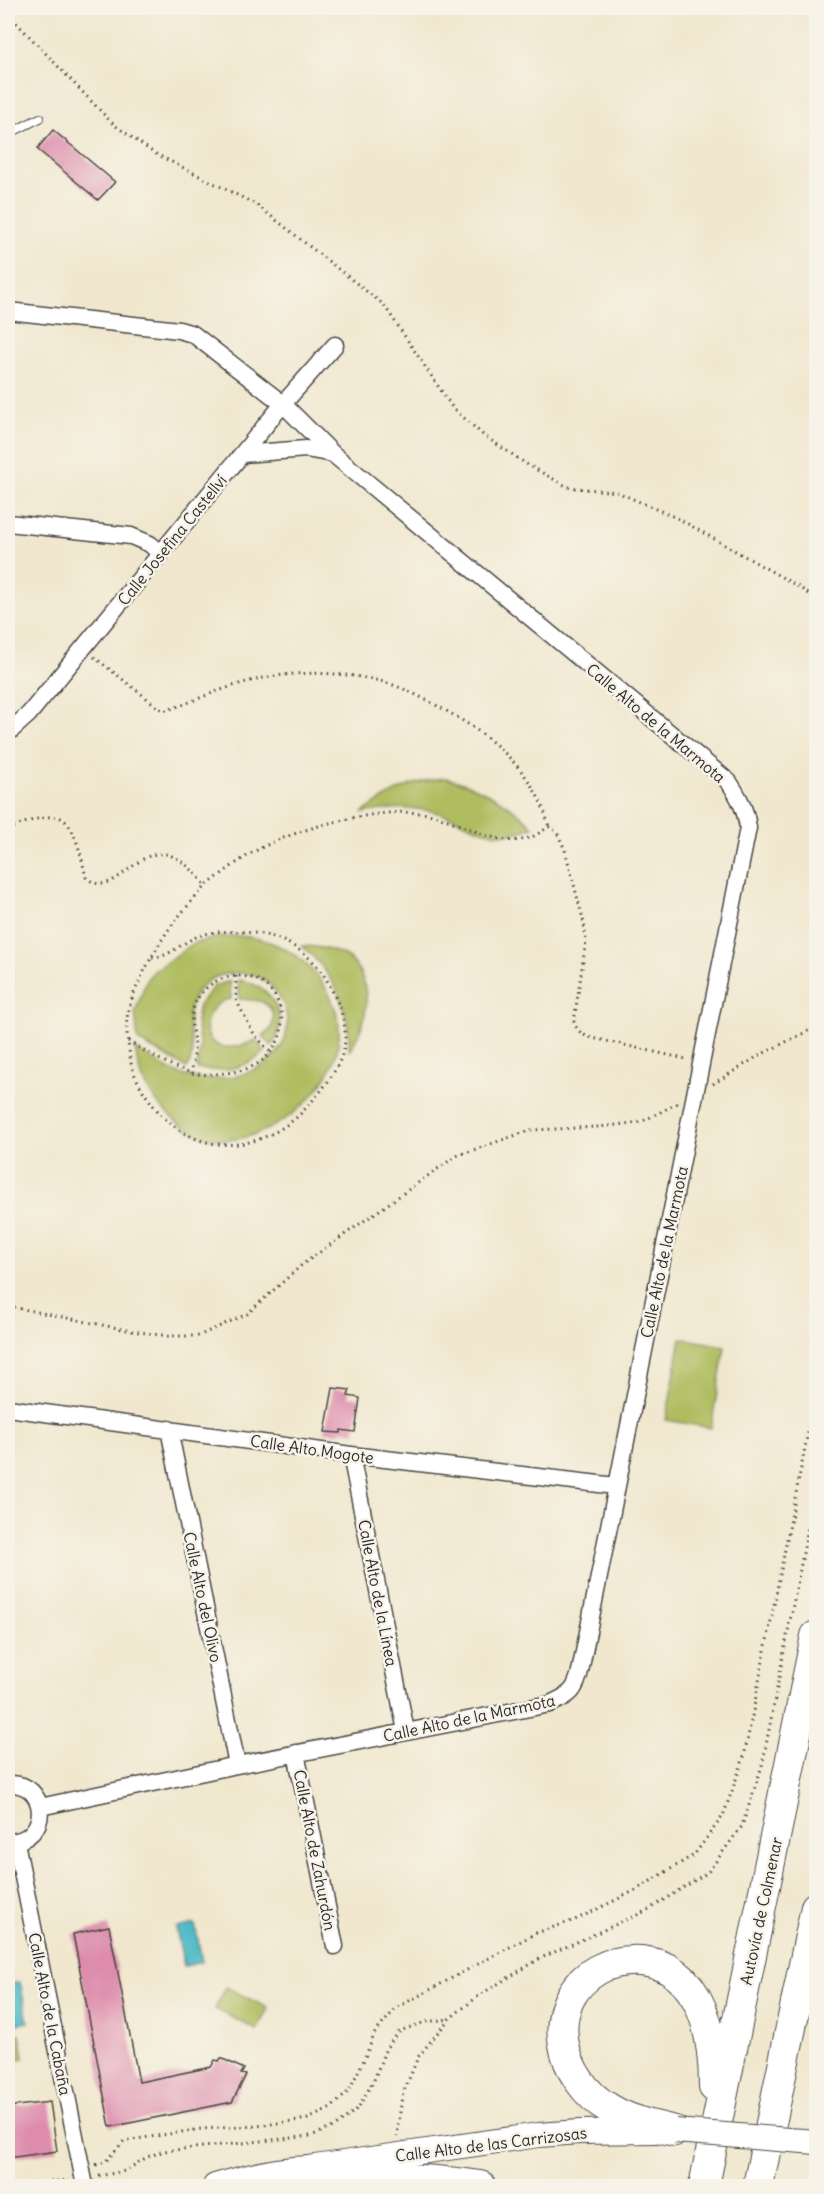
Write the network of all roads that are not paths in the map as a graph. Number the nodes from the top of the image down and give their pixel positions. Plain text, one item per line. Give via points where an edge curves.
1 (40, 118) dead end
2 (8, 134) edge
3 (8, 311) edge
4 (335, 345) dead end
5 (283, 404) junction
6 (242, 454) junction
7 (333, 454) junction
8 (8, 523) edge
9 (160, 554) junction
10 (8, 733) edge
11 (8, 1408) edge
12 (169, 1429) junction
13 (351, 1455) junction
14 (616, 1486) junction
15 (816, 1636) edge
16 (406, 1731) junction
17 (296, 1753) junction
18 (237, 1765) junction
19 (8, 1784) edge
20 (40, 1807) junction
21 (11, 1842) edge
22 (816, 1907) edge
23 (334, 1946) dead end
24 (720, 2114) junction
25 (675, 2131) junction
26 (816, 2142) edge
27 (308, 2168) junction
28 (88, 2180) edge
29 (215, 2187) edge
30 (253, 2187) edge
31 (284, 2187) edge
32 (480, 2187) edge
33 (704, 2187) edge
34 (758, 2187) edge

1 - 2 lane
3 - 5 street, Calle Alto de la Marmota via 194,334
4 - 5 street, Calle Josefina Castellví
5 - 6 street, Calle Josefina Castellví
5 - 7 street, Calle Alto de la Marmota
6 - 7 street via 306,449
6 - 9 street, Calle Josefina Castellví
7 - 14 street, Calle Alto de la Marmota via 729,783 746,815 747,828 696,1095
8 - 9 street via 131,536 150,544
9 - 10 street, Calle Josefina Castellví via 29,714
11 - 12 street, Calle Alto Mogote
12 - 13 street, Calle Alto Mogote
12 - 18 street, Calle Alto del Olivo
13 - 14 street, Calle Alto Mogote
13 - 16 street, Calle Alto de la Línea
14 - 16 street, Calle Alto de la Marmota via 578,1684 571,1693 549,1704
15 - 24 highway, Autovía de Colmenar
16 - 17 street, Calle Alto de la Marmota
17 - 18 street, Calle Alto de la Marmota
17 - 23 street, Calle Alto de Zahurdón
18 - 20 street, Calle Alto de la Marmota
19 - 20 street via 26,1788
20 - 21 street via 38,1825 24,1839
21 - 28 street, Calle Alto de la Cabaña
22 - 34 highway
24 - 25 highway via 714,2094 712,2043 690,1988 672,1971 647,1962 606,1966 578,1987 564,2015 564,2051 570,2067 590,2095 610,2110
24 - 33 highway, Autovía de Colmenar
25 - 26 main road, Calle Alto de las Carrizosas, bridge
25 - 27 main road, Calle Alto de las Carrizosas via 539,2135
27 - 29 main road, Calle Alto de las Carrizosas via 254,2174
27 - 30 main road, Calle Alto de las Carrizosas
31 - 32 highway via 378,2180 451,2181

